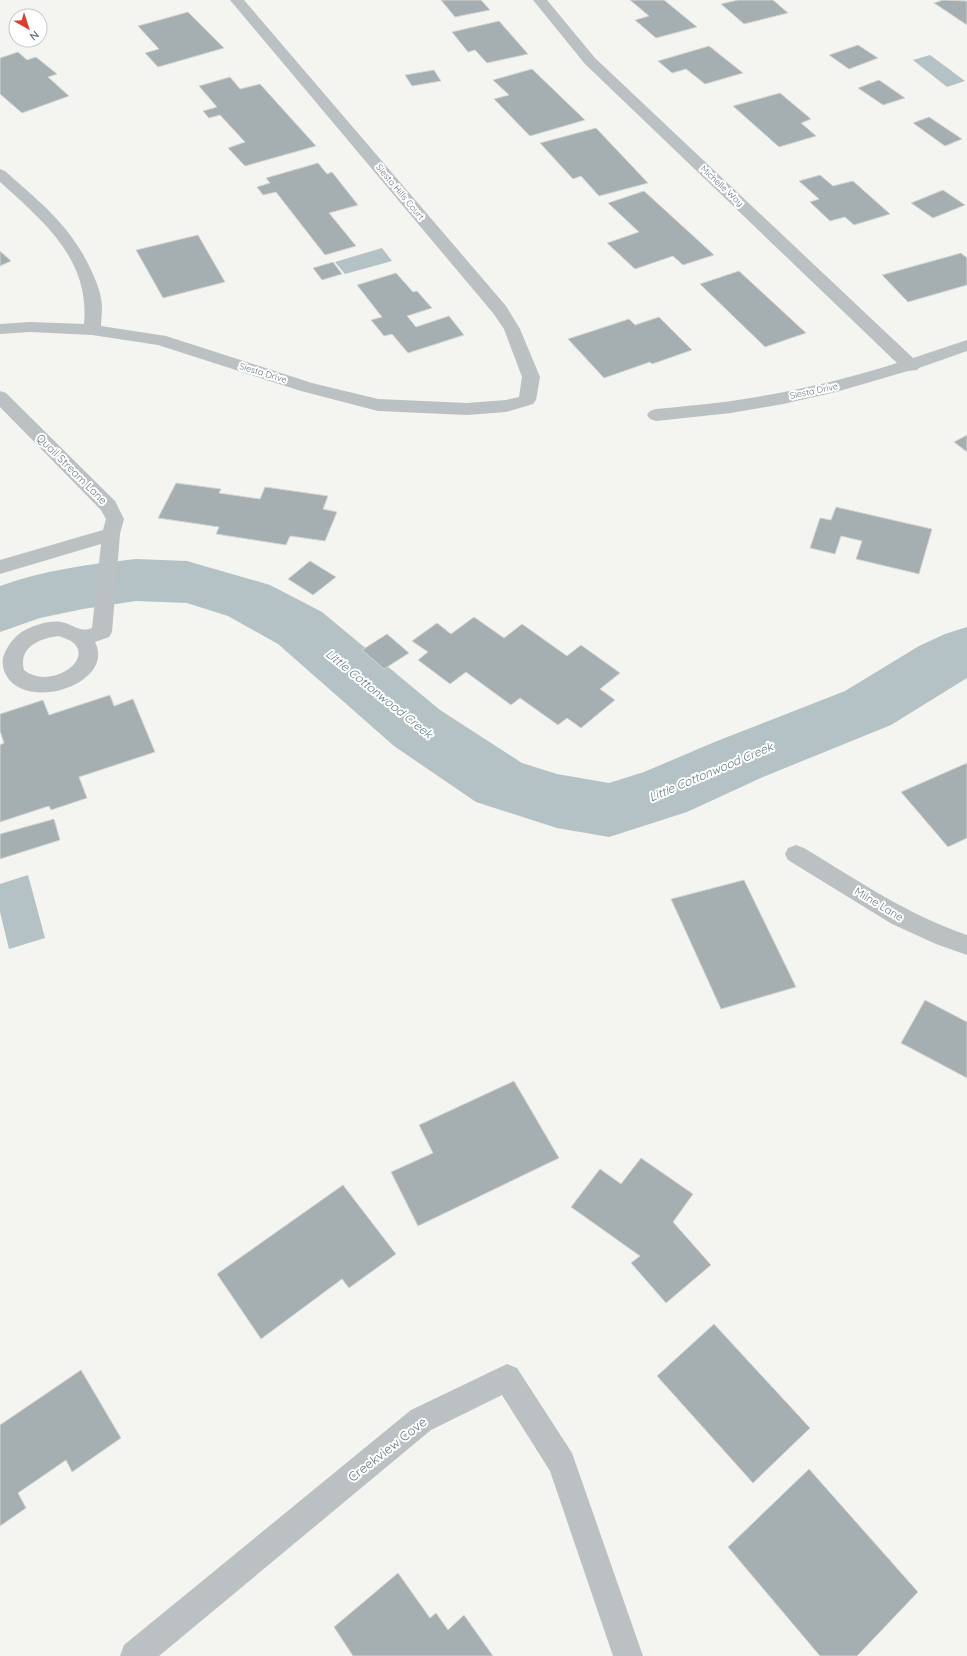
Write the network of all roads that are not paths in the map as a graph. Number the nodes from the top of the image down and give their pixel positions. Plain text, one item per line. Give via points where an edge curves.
1 (237, 0) edge
2 (540, 0) edge
3 (0, 174) edge
4 (0, 329) edge
5 (92, 330) junction
6 (967, 345) edge
7 (911, 366) junction
8 (0, 397) edge
9 (526, 400) joint
10 (656, 415) dead end
11 (111, 534) junction
12 (0, 567) edge
13 (83, 639) dead end
14 (796, 854) dead end
15 (967, 945) edge
16 (135, 1656) edge
17 (628, 1656) edge

1 - 9 street, Siesta Hills Court via 500,310 512,329 531,377
2 - 7 street, Michelle Way via 590,61
3 - 5 street via 52,221 78,258 90,286 94,307
4 - 5 street, Siesta Drive via 30,327
5 - 9 street, Siesta Drive via 160,340 307,387 378,405 467,409 506,406
6 - 7 street, Siesta Drive
7 - 10 street, Siesta Drive via 834,387 755,404
8 - 11 street, Quail Stream Lane via 108,506 115,519
11 - 12 street
11 - 13 street, Quail Stream Lane via 102,632
14 - 15 street, Milne Lane via 903,918 945,939
16 - 17 street, Creekview Cove via 421,1420 507,1378 562,1463

